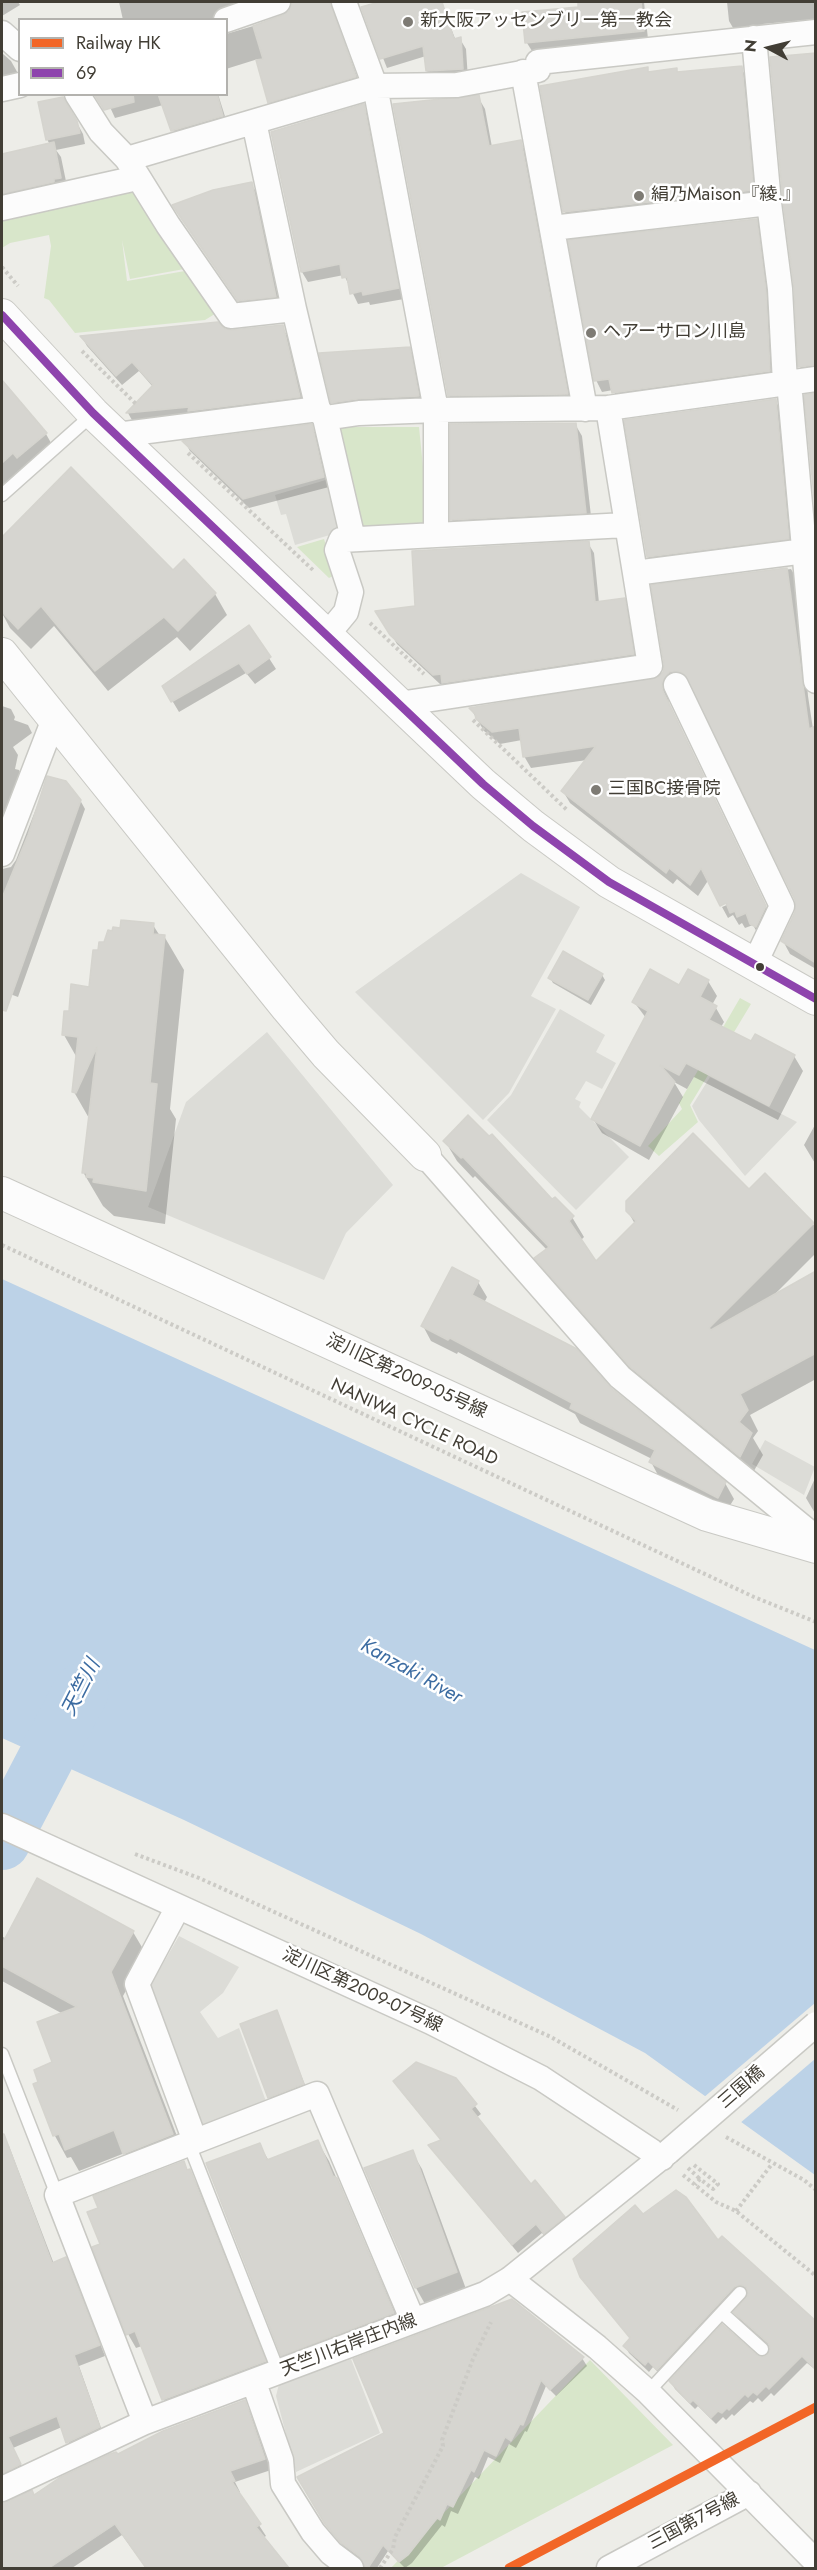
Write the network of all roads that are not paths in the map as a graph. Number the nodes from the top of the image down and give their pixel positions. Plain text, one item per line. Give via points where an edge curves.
1 (278, 2) edge
2 (344, 2) edge
3 (228, 19) edge
4 (816, 32) edge
5 (2, 33) edge
6 (754, 38) junction
7 (18, 47) edge
8 (523, 72) junction
9 (18, 85) edge
10 (375, 86) junction
11 (2, 89) edge
12 (78, 96) edge
13 (255, 122) junction
14 (132, 169) junction
15 (769, 203) junction
16 (2, 208) edge
17 (552, 228) junction
18 (294, 309) junction
19 (2, 315) edge
20 (816, 379) edge
21 (787, 382) junction
22 (596, 408) junction
23 (436, 410) junction
24 (93, 413) junction
25 (321, 413) junction
26 (117, 435) junction
27 (2, 495) edge
28 (626, 525) junction
29 (436, 536) junction
30 (353, 539) junction
31 (805, 551) junction
32 (635, 573) junction
33 (327, 635) junction
34 (2, 654) edge
35 (815, 683) edge
36 (676, 685) dead end
37 (399, 704) junction
38 (54, 719) junction
39 (2, 854) edge
40 (754, 965) junction
41 (816, 999) edge
42 (425, 1155) joint
43 (2, 1193) edge
44 (816, 1538) edge
45 (816, 1547) edge
46 (2, 1826) edge
47 (178, 1907) junction
48 (816, 2024) edge
49 (2, 2054) edge
50 (192, 2142) junction
51 (665, 2155) junction
52 (57, 2195) junction
53 (510, 2279) junction
54 (740, 2293) dead end
55 (722, 2313) junction
56 (412, 2321) junction
57 (762, 2349) dead end
58 (279, 2373) junction
59 (254, 2383) junction
60 (648, 2392) junction
61 (145, 2422) junction
62 (2, 2489) edge
63 (749, 2493) junction
64 (816, 2562) edge
65 (351, 2568) edge
66 (609, 2568) edge

1 - 3 street
2 - 10 street
4 - 6 street
5 - 7 street
6 - 8 street via 538,62 538,70
6 - 15 street
8 - 10 street via 457,85
8 - 17 street
9 - 11 street
10 - 13 street
10 - 23 street
12 - 14 street via 101,132
13 - 14 street
13 - 18 street
14 - 16 street
14 - 18 street via 231,316
15 - 17 street
15 - 21 street
17 - 22 street
18 - 25 street
19 - 24 street
20 - 21 street
21 - 22 street
21 - 31 street
22 - 23 street
22 - 28 street
23 - 25 street
23 - 29 street
24 - 26 street
24 - 27 lane
25 - 26 street
25 - 30 street
26 - 33 street
28 - 29 street
28 - 32 street
29 - 30 street
30 - 33 street via 341,540 337,550 351,592 346,612
31 - 32 street
31 - 35 street
32 - 37 street via 650,666
33 - 37 street
34 - 38 street
36 - 40 street via 782,906
37 - 40 street via 483,784 567,853 653,909
38 - 39 street
38 - 42 street via 326,1054
40 - 41 street
42 - 44 street via 621,1377
43 - 45 street, 淀川区第2009-05号線 via 707,1515
46 - 47 street, 淀川区第2009-07号線
47 - 50 street via 137,1984
47 - 51 street, 淀川区第2009-07号線 via 431,2022 531,2073
48 - 51 street, 三国橋, bridge
49 - 52 lane
50 - 52 street
50 - 56 street via 318,2094
50 - 58 lane
51 - 53 street, 天竺川右岸庄内線
52 - 61 street
53 - 56 street, 天竺川右岸庄内線 via 485,2294
53 - 60 street
54 - 55 lane
55 - 57 lane
55 - 60 lane
56 - 58 street, 天竺川右岸庄内線
58 - 59 street, 天竺川右岸庄内線
59 - 61 street, 天竺川右岸庄内線
59 - 65 street via 281,2460 283,2484 313,2532
60 - 63 street
61 - 62 street, 天竺川右岸庄内線
63 - 64 street
63 - 66 street, 三国第７号線

